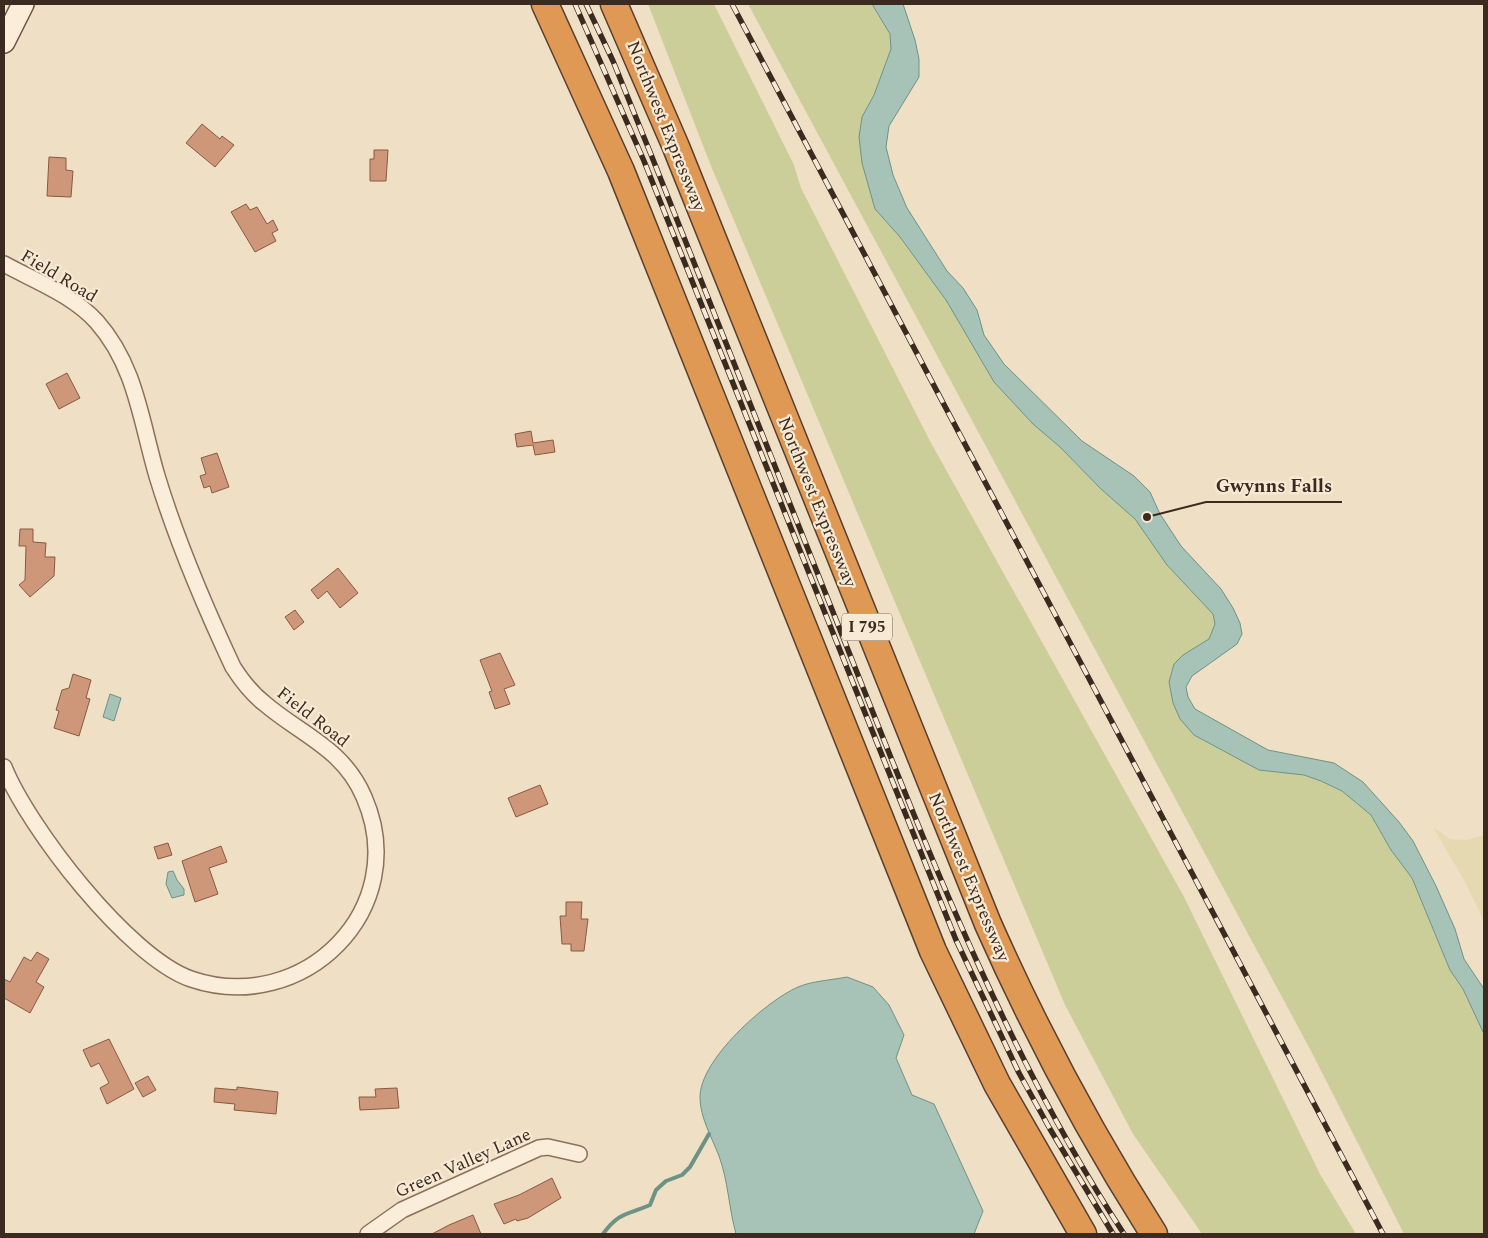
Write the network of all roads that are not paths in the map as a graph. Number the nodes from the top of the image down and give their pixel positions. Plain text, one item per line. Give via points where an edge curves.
1 (23, 4) edge
2 (545, 4) edge
3 (614, 4) edge
4 (4, 42) edge
5 (4, 264) edge
6 (4, 767) edge
7 (579, 1154) dead end
8 (368, 1234) edge
9 (1083, 1234) edge
10 (1154, 1234) edge

1 - 4 main road
2 - 9 highway via 621,171 934,951 997,1084
3 - 10 highway, Northwest Expressway / I 795 via 676,147 988,924 1054,1064
5 - 6 street, Field Road via 83,308 118,350 138,401 170,513 233,667 247,688 265,705 317,739 334,755 356,780 364,797 376,846 370,891 351,929 335,947 300,973 250,987 227,987 189,978 133,939 90,896 45,839
7 - 8 street, Green Valley Lane via 539,1148 402,1210

